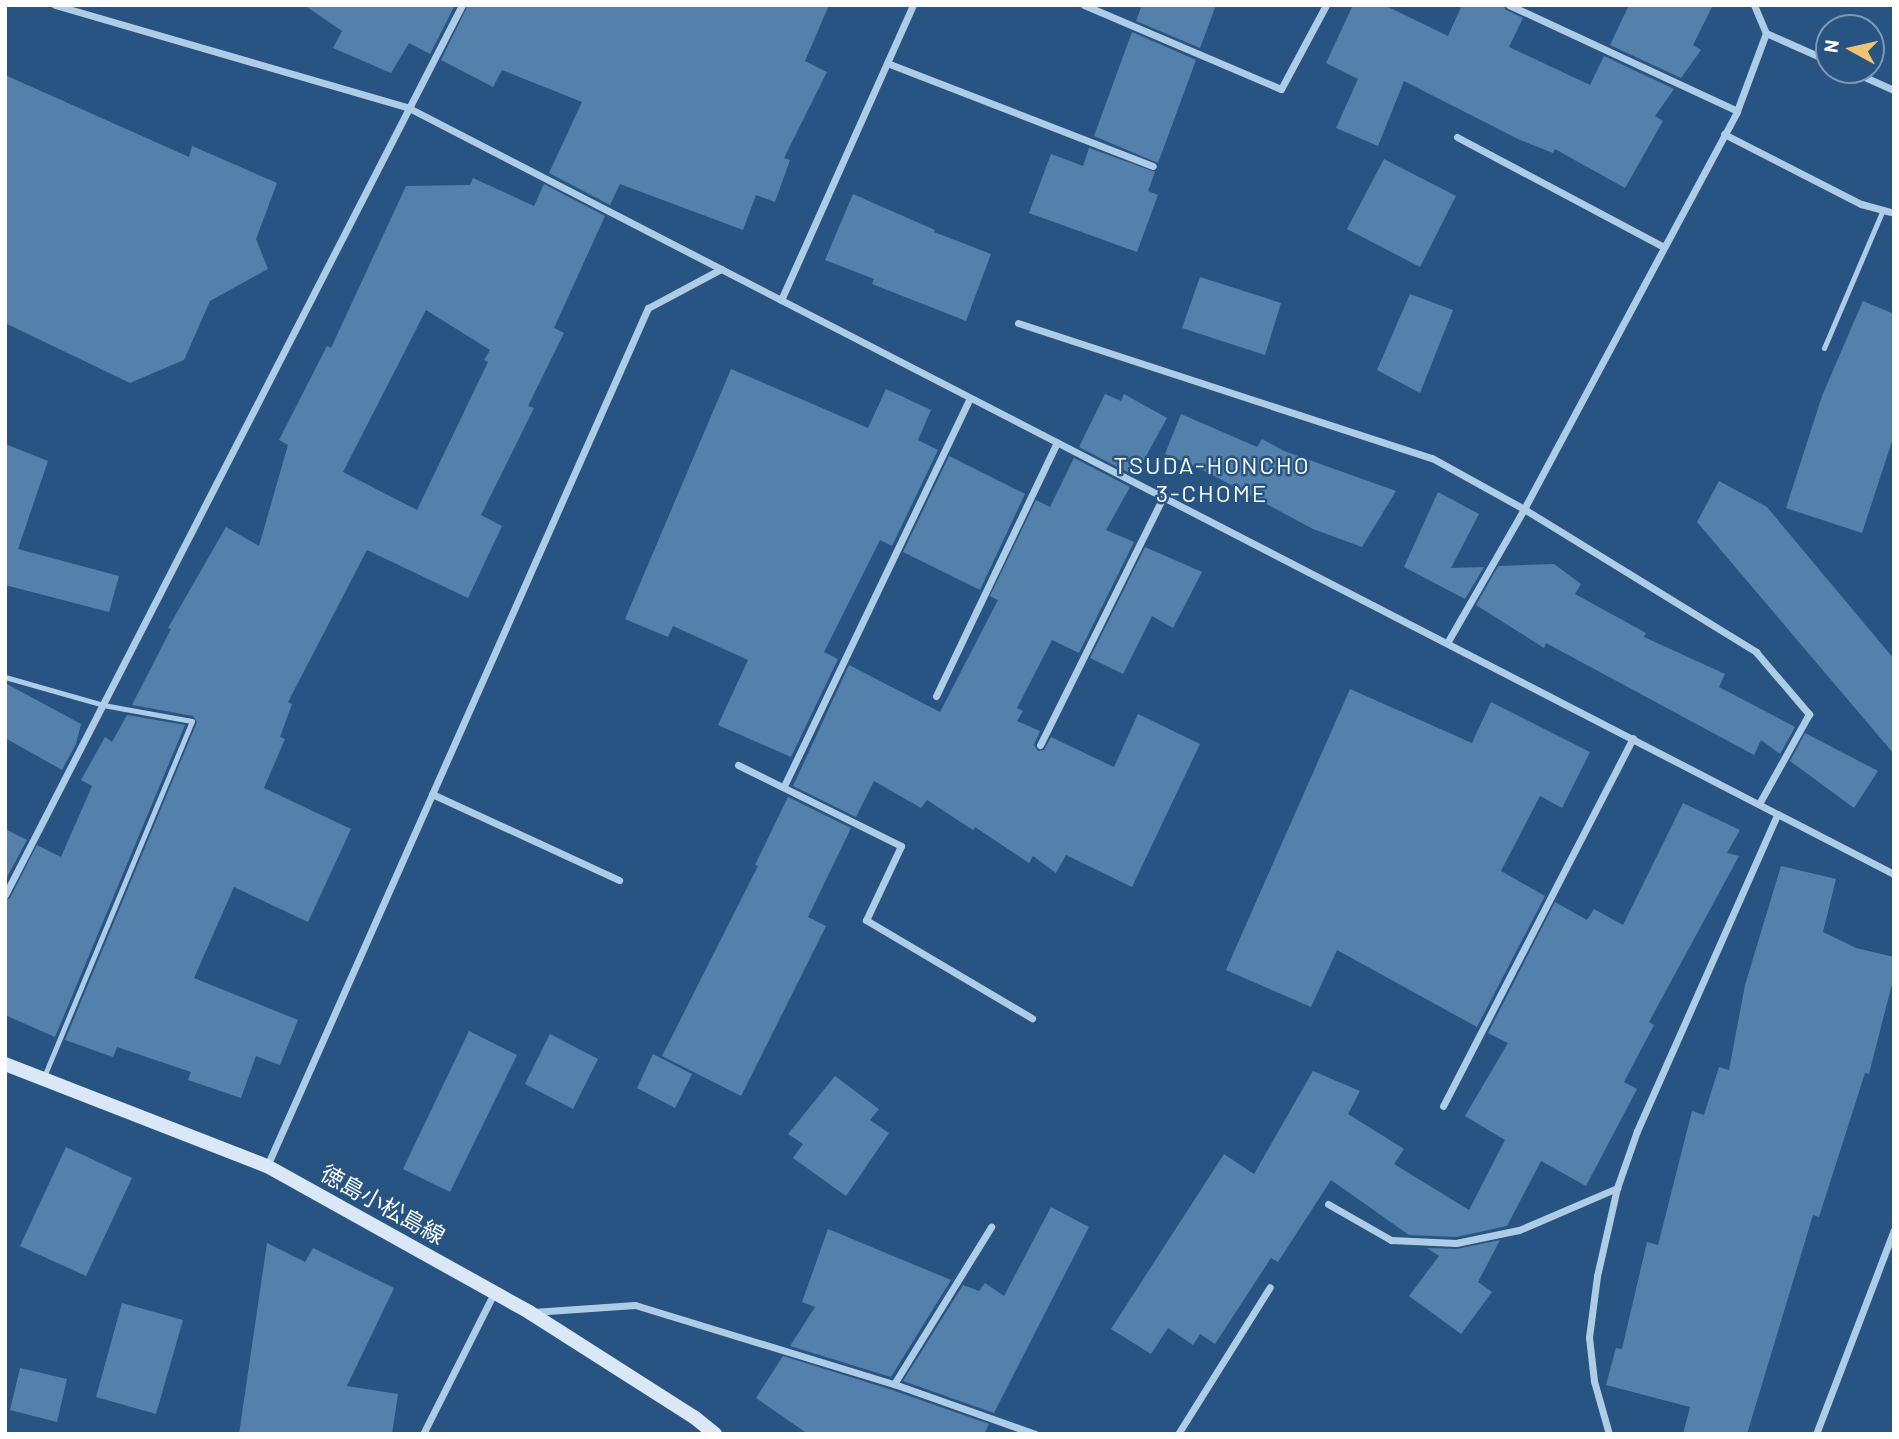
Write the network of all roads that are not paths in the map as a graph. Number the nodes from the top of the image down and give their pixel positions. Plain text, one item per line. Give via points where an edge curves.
1 (55, 5) edge
2 (462, 5) edge
3 (913, 5) edge
4 (1084, 5) edge
5 (1326, 5) edge
6 (1509, 5) edge
7 (1754, 5) edge
8 (1766, 33) junction
9 (1815, 55) edge
10 (887, 63) junction
11 (409, 108) junction
12 (1737, 111) junction
13 (1724, 134) junction
14 (1457, 137) dead end
15 (1153, 166) dead end
16 (1883, 210) junction
17 (1894, 213) edge
18 (1664, 247) junction
19 (721, 269) junction
20 (781, 300) junction
21 (1018, 323) dead end
22 (1824, 348) dead end
23 (970, 398) junction
24 (1057, 442) junction
25 (1163, 497) junction
26 (1524, 509) junction
27 (1447, 643) junction
28 (5, 677) edge
29 (936, 696) dead end
30 (103, 705) junction
31 (1633, 738) junction
32 (1040, 745) dead end
33 (738, 765) dead end
34 (784, 786) junction
35 (432, 794) junction
36 (1759, 804) junction
37 (1777, 815) junction
38 (1894, 874) edge
39 (619, 880) dead end
40 (5, 895) edge
41 (1032, 1018) dead end
42 (5, 1064) edge
43 (44, 1078) junction
44 (1443, 1106) dead end
45 (267, 1166) junction
46 (1617, 1188) junction
47 (1328, 1204) dead end
48 (991, 1227) dead end
49 (1894, 1230) edge
50 (1270, 1287) dead end
51 (494, 1292) junction
52 (529, 1312) junction
53 (894, 1384) junction
54 (423, 1434) edge
55 (715, 1434) edge
56 (1035, 1434) edge
57 (1178, 1434) edge
58 (1609, 1434) edge
59 (1816, 1434) edge

1 - 11 street
2 - 11 street
3 - 10 street
4 - 5 street via 1281,89
6 - 12 street
7 - 8 street
8 - 9 street
8 - 12 street
10 - 15 street
10 - 20 street
11 - 19 street
11 - 30 street
12 - 13 street
13 - 16 street via 1850,199
13 - 18 street
14 - 18 street
16 - 17 street
16 - 22 lane
18 - 26 street
19 - 20 street
19 - 35 street via 648,307
20 - 23 street
21 - 26 street via 1432,458
23 - 24 street
23 - 34 street
24 - 25 street
24 - 29 street
25 - 27 street
25 - 32 street
26 - 27 street
26 - 36 street via 1756,652 1809,713
27 - 31 street
28 - 30 lane
30 - 40 street
30 - 43 lane via 192,721
31 - 36 street
31 - 44 street
33 - 34 street
34 - 41 street via 901,846 866,920
35 - 39 street
35 - 45 street
36 - 37 street
37 - 38 street
37 - 46 street via 1637,1131
42 - 43 main road, 徳島小松島線
43 - 45 main road, 徳島小松島線
45 - 51 main road, 徳島小松島線
46 - 47 street via 1519,1230 1456,1242 1391,1240
46 - 58 street via 1589,1337 1594,1381
48 - 53 street
49 - 59 street
50 - 57 street
51 - 52 main road, 徳島小松島線
51 - 54 street
52 - 53 street via 635,1305
52 - 55 main road, 徳島小松島線
53 - 56 street

